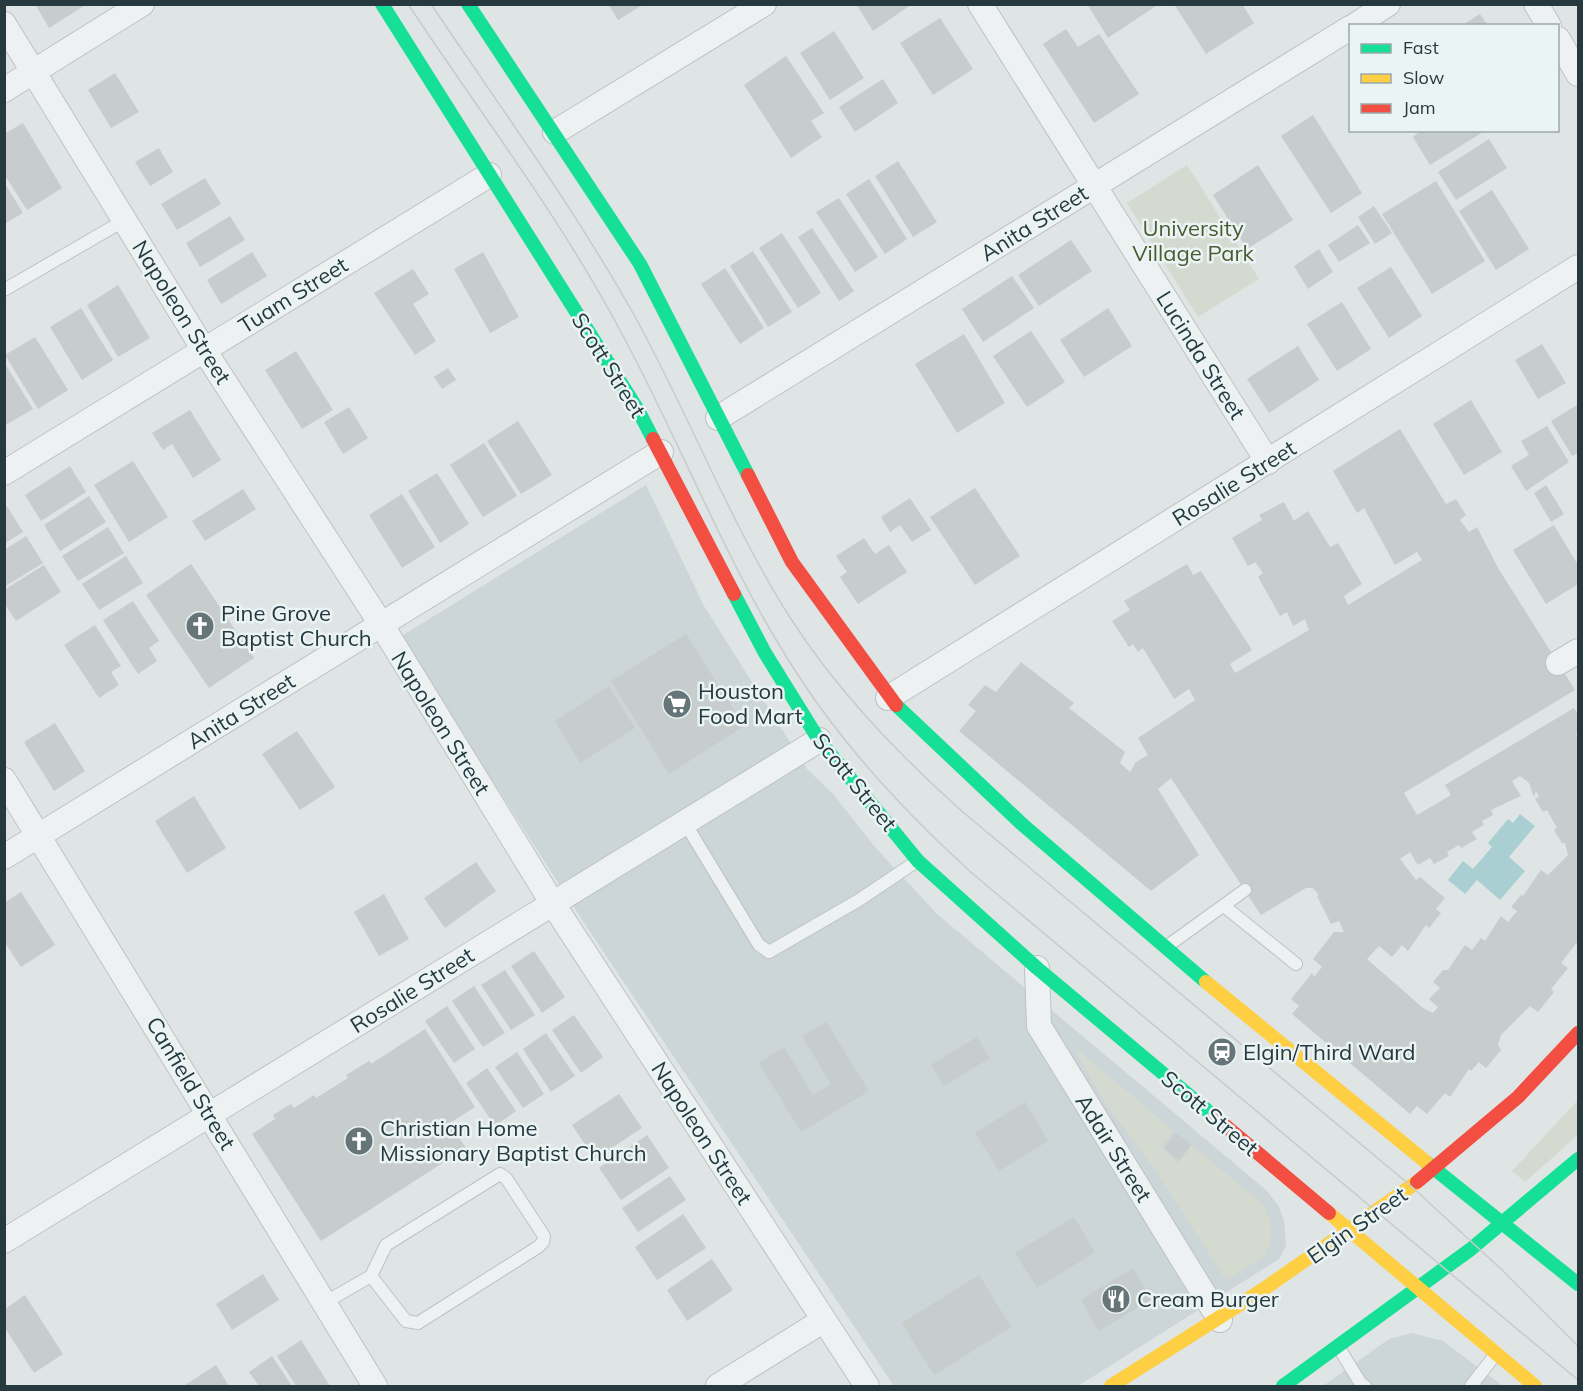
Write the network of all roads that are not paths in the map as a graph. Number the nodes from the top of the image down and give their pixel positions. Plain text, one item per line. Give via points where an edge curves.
1 (142, 4) edge
2 (382, 4) edge
3 (468, 4) edge
4 (764, 4) edge
5 (980, 4) edge
6 (1388, 4) edge
7 (1536, 4) edge
8 (4, 24) edge
9 (1357, 24) edge
10 (1548, 24) edge
11 (1349, 29) edge
12 (1559, 42) edge
13 (35, 72) junction
14 (1578, 74) edge
15 (4, 90) edge
16 (555, 132) junction
17 (489, 175) junction
18 (1095, 185) junction
19 (124, 220) junction
20 (1578, 267) edge
21 (4, 290) edge
22 (204, 350) junction
23 (718, 418) junction
24 (661, 452) junction
25 (1268, 462) junction
26 (4, 473) edge
27 (381, 624) junction
28 (888, 698) junction
29 (819, 740) junction
30 (4, 780) edge
31 (686, 823) junction
32 (40, 835) junction
33 (4, 857) edge
34 (918, 861) junction
35 (1245, 890) dead end
36 (553, 904) junction
37 (1224, 906) junction
38 (1165, 948) junction
39 (1296, 964) dead end
40 (1037, 968) junction
41 (1578, 1032) edge
42 (210, 1114) junction
43 (1578, 1159) edge
44 (1434, 1169) junction
45 (1506, 1223) junction
46 (1351, 1231) junction
47 (4, 1241) edge
48 (371, 1276) junction
49 (1578, 1284) edge
50 (1419, 1289) junction
51 (324, 1303) junction
52 (824, 1320) junction
53 (1220, 1320) junction
54 (1338, 1347) junction
55 (1495, 1355) junction
56 (375, 1386) edge
57 (718, 1386) edge
58 (867, 1386) edge
59 (1111, 1386) edge
60 (1283, 1386) edge
61 (1362, 1386) edge
62 (1471, 1386) edge
63 (1535, 1386) edge

1 - 13 street
2 - 17 main road, Scott Street
3 - 16 main road
4 - 16 street
5 - 18 street, Lucinda Street
6 - 9 street, Anita Street
7 - 10 street
8 - 13 street, Napoleon Street
11 - 18 street, Anita Street
12 - 14 street
13 - 15 street
13 - 19 street, Napoleon Street
16 - 23 main road via 640,264
17 - 22 street, Tuam Street
17 - 24 main road, Scott Street
18 - 23 street, Anita Street
18 - 25 street, Lucinda Street
19 - 21 lane
19 - 22 street, Napoleon Street
20 - 25 street, Rosalie Street
22 - 26 street, Tuam Street
22 - 27 street, Napoleon Street
23 - 28 main road via 792,562
24 - 27 street, Anita Street
24 - 29 main road, Scott Street via 765,653
25 - 28 street, Rosalie Street
27 - 32 street, Anita Street
27 - 36 street, Napoleon Street
28 - 38 main road via 1023,825
29 - 31 street, Rosalie Street
29 - 34 main road, Scott Street
30 - 32 street, Canfield Street
31 - 34 lane via 759,945 769,952
31 - 36 street, Rosalie Street
32 - 33 street, Anita Street
32 - 42 street, Canfield Street
34 - 40 main road, Scott Street
35 - 37 lane
36 - 42 street, Rosalie Street
36 - 52 street, Napoleon Street
37 - 38 lane
37 - 39 lane
38 - 44 main road
40 - 46 main road, Scott Street
40 - 53 street, Adair Street via 1039,1026
41 - 44 main road, Elgin Street via 1552,1064
42 - 47 street, Rosalie Street
42 - 51 street, Canfield Street
43 - 45 main road
44 - 45 main road
44 - 46 main road, Elgin Street
45 - 49 main road
45 - 50 main road
46 - 50 main road, Scott Street
46 - 53 main road, Elgin Street
48 - 48 lane via 406,1322 418,1323 538,1247 544,1236 500,1174 386,1245
48 - 51 lane
50 - 54 main road
50 - 55 main road, Scott Street
51 - 56 street, Canfield Street
52 - 57 street
52 - 58 street, Napoleon Street
53 - 59 main road, Elgin Street
54 - 60 main road
54 - 61 lane
55 - 62 lane
55 - 63 main road, Scott Street

